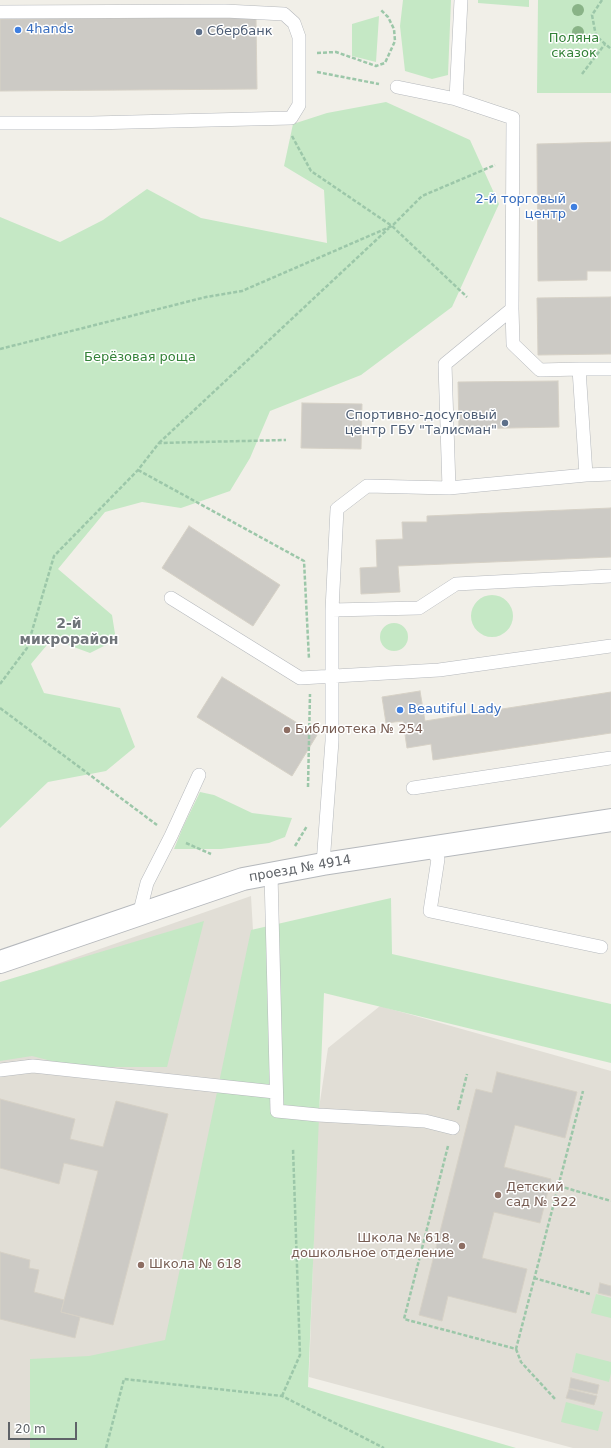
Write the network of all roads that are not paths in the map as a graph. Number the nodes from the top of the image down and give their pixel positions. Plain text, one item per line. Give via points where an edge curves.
1 (462, 0) edge
2 (0, 12) edge
3 (397, 87) road end
4 (456, 99) junction
5 (0, 123) edge
6 (512, 309) junction
7 (579, 369) junction
8 (611, 369) edge
9 (611, 474) edge
10 (586, 475) junction
11 (450, 488) junction
12 (611, 576) edge
13 (171, 598) dead end
14 (332, 610) junction
15 (611, 646) edge
16 (332, 676) junction
17 (611, 758) edge
18 (199, 776) dead end
19 (413, 788) dead end
20 (611, 820) edge
21 (430, 848) junction
22 (324, 864) junction
23 (271, 874) junction
24 (139, 915) junction
25 (601, 947) dead end
26 (0, 962) edge
27 (0, 1070) edge
28 (275, 1092) junction
29 (453, 1128) road end

1 - 4 lane
2 - 5 lane via 225,11 284,14 294,23 299,37 299,105 291,118
3 - 4 lane
4 - 6 lane via 513,118
6 - 7 lane via 513,344 540,370
6 - 11 lane via 445,364
7 - 8 lane
7 - 10 lane
9 - 10 lane
10 - 11 lane
11 - 14 lane via 367,486 337,509
12 - 14 lane via 456,584 419,608
13 - 16 lane via 300,678
14 - 16 lane
15 - 16 lane via 439,670
16 - 22 lane via 332,741
17 - 19 lane
18 - 24 lane via 147,883
20 - 21 street, проезд № 4914
21 - 22 street, проезд № 4914
21 - 25 lane via 438,859 430,911
22 - 23 street, проезд № 4914
23 - 24 street, проезд № 4914 via 242,879
23 - 28 lane
24 - 26 street, проезд № 4914
27 - 28 lane via 33,1066
28 - 29 lane via 276,1111 426,1121

